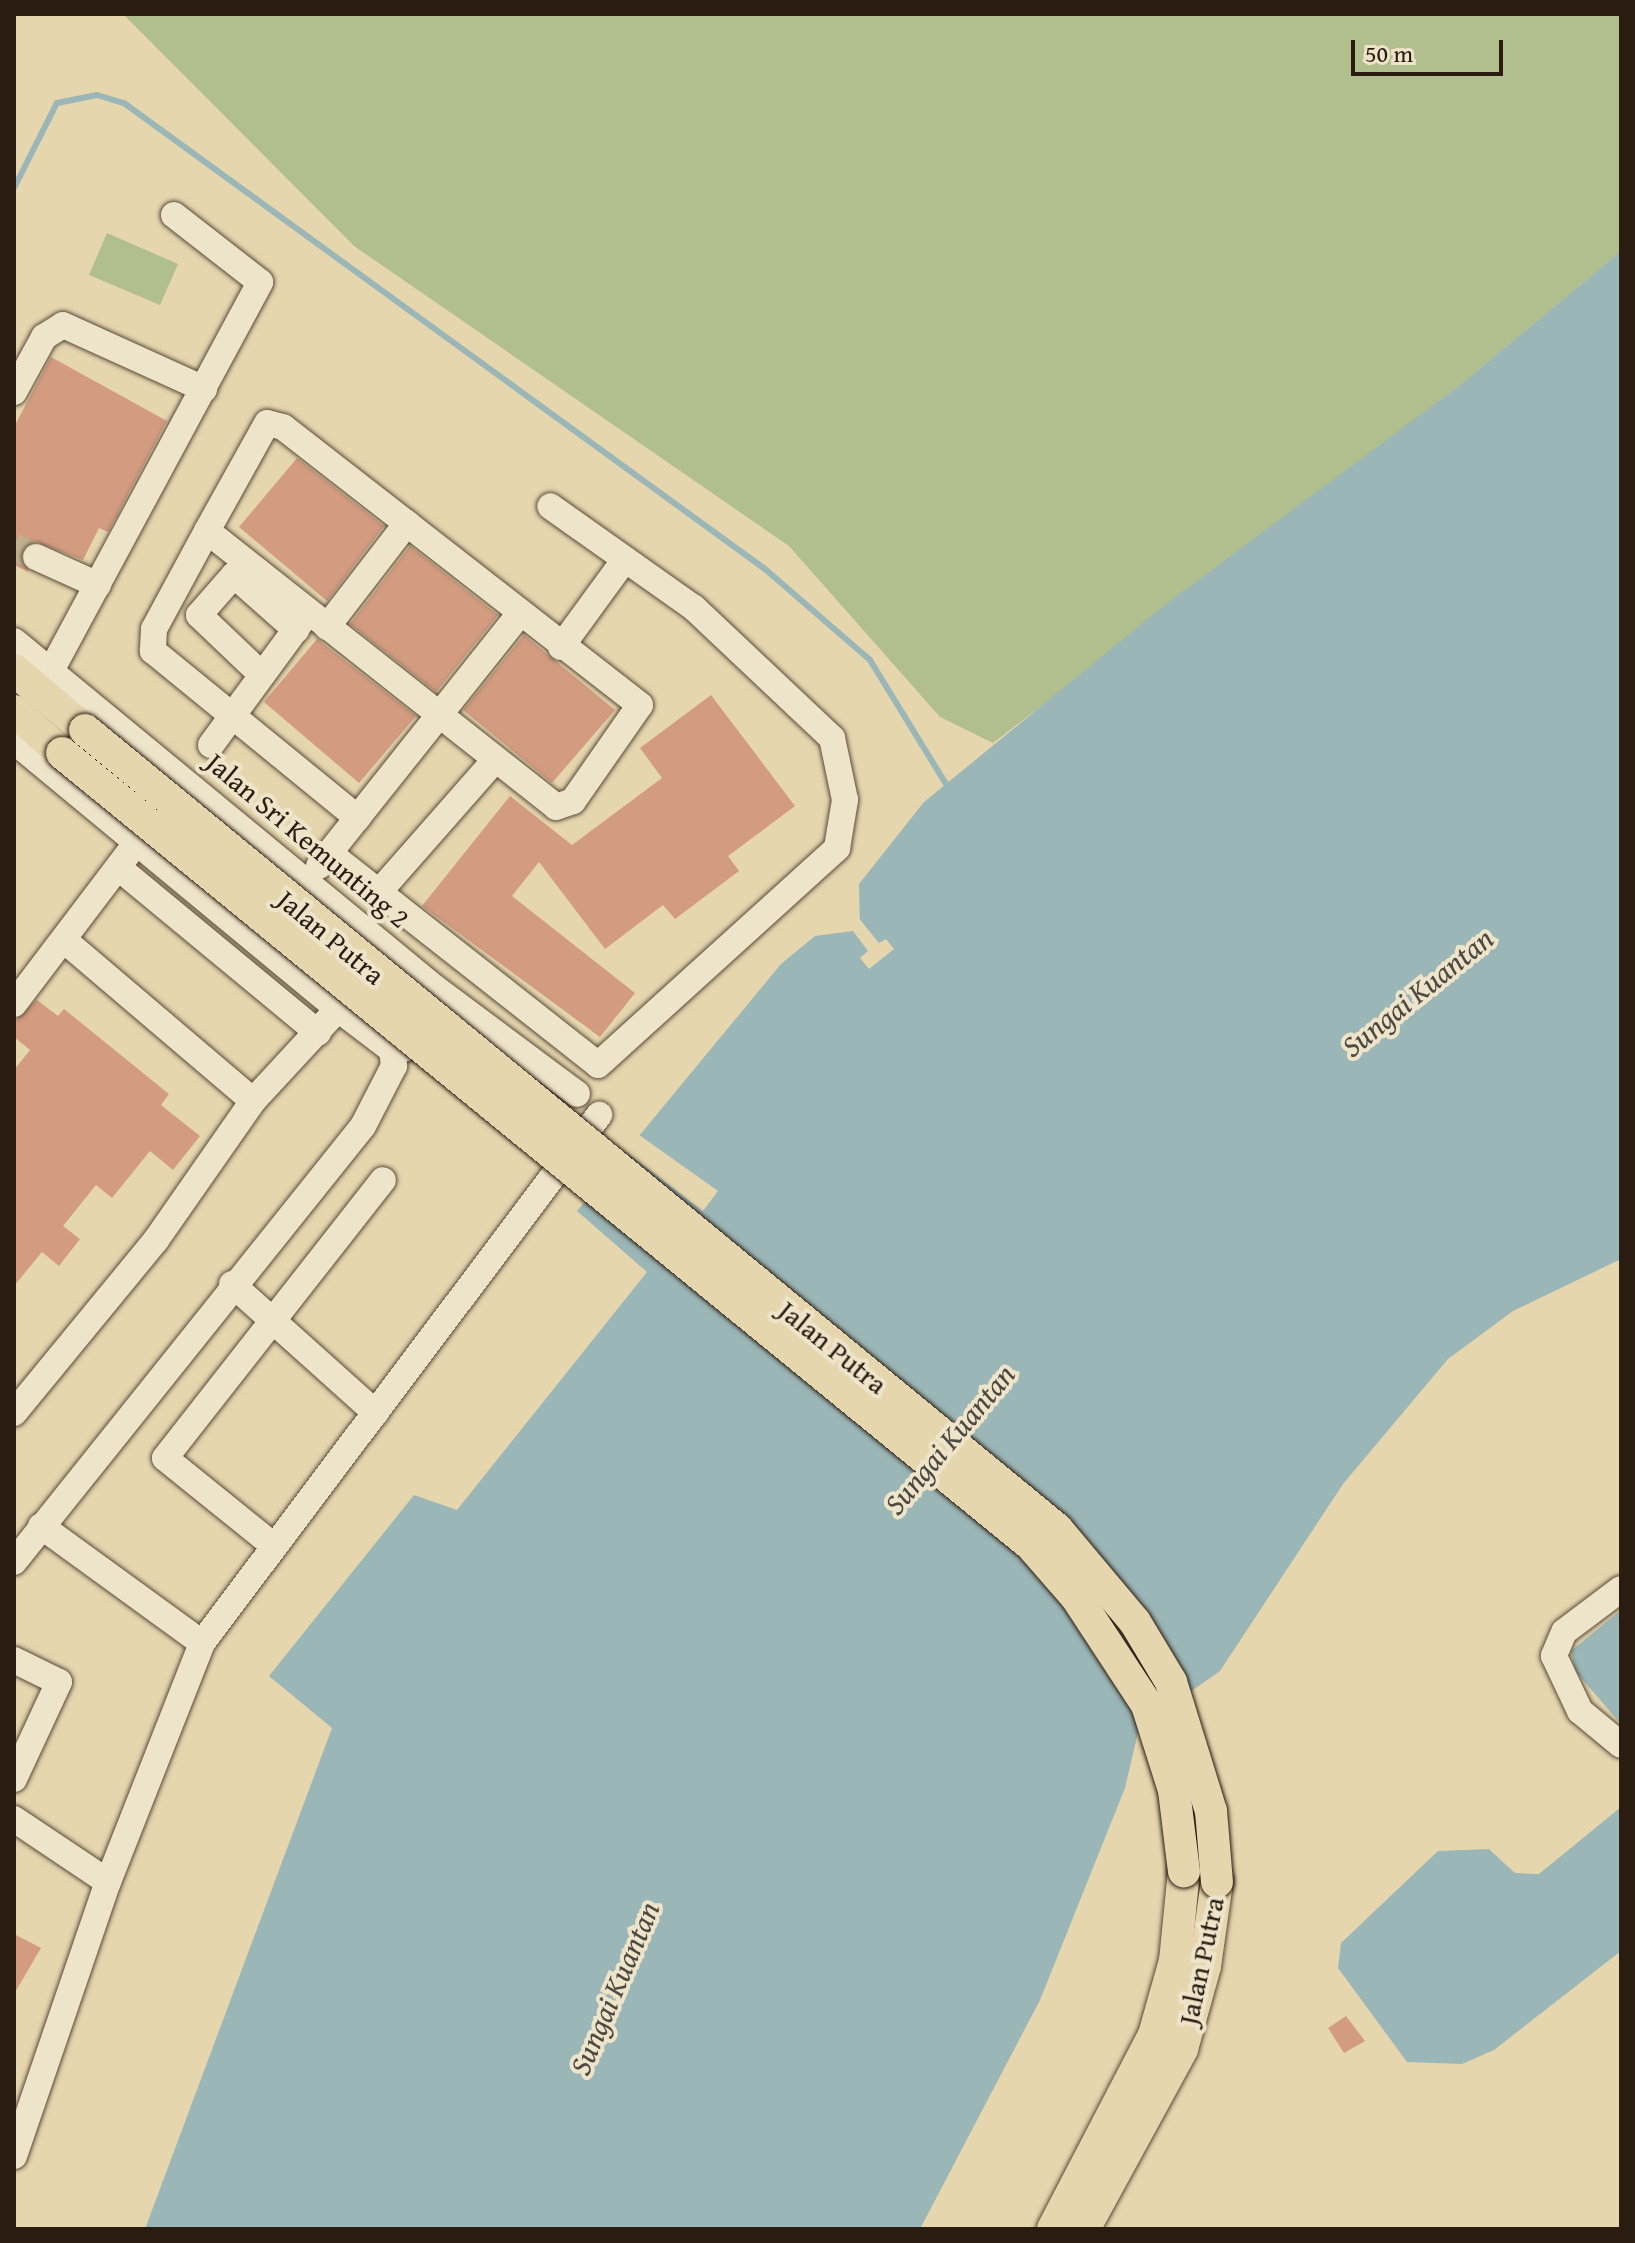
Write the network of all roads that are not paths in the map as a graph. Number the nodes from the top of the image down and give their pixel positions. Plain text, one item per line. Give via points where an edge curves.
1 (174, 215) dead end
2 (204, 389) junction
3 (14, 392) edge
4 (550, 506) dead end
5 (407, 523) junction
6 (207, 531) junction
7 (36, 557) tunnel mouth
8 (623, 562) junction
9 (98, 585) junction
10 (519, 615) junction
11 (310, 623) junction
12 (14, 641) edge
13 (561, 647) junction
14 (53, 667) junction
15 (14, 670) edge
16 (262, 675) junction
17 (14, 711) edge
18 (231, 715) junction
19 (440, 716) junction
20 (14, 741) edge
21 (211, 745) dead end
22 (495, 760) junction
23 (358, 818) junction
24 (133, 845) junction
25 (329, 853) junction
26 (120, 869) junction
27 (307, 881) junction
28 (379, 892) junction
29 (64, 940) junction
30 (435, 988) junction
31 (14, 1004) edge
32 (338, 1009) junction
33 (440, 1018) junction
34 (493, 1027) junction
35 (318, 1033) junction
36 (392, 1050) junction
37 (598, 1065) junction
38 (571, 1088) junction
39 (253, 1101) junction
40 (383, 1180) dead end
41 (232, 1284) junction
42 (271, 1319) junction
43 (14, 1413) edge
44 (376, 1413) junction
45 (41, 1526) junction
46 (274, 1546) junction
47 (14, 1562) edge
48 (1621, 1589) edge
49 (202, 1643) junction
50 (15, 1662) edge
51 (1621, 1745) edge
52 (14, 1779) edge
53 (14, 1819) edge
54 (108, 1882) junction
55 (14, 2156) edge
56 (1053, 2229) edge
57 (1084, 2229) edge

1 - 2 street via 260,282
2 - 3 street via 63,325 44,337
2 - 9 street
4 - 8 street
5 - 6 street via 283,427 267,423
5 - 10 street
5 - 11 street
6 - 11 street
6 - 18 street via 154,629 153,651
7 - 9 street
8 - 13 street
8 - 37 street via 694,608 832,738 841,761 844,831 815,873
9 - 14 street
10 - 13 street
10 - 19 street
11 - 16 street
11 - 16 street via 234,575 206,605 201,622
11 - 19 street
12 - 14 street, Jalan Sri Kemunting 2
13 - 22 street via 640,705 563,807
14 - 27 street, Jalan Sri Kemunting 2
15 - 57 main road, Jalan Putra, bridge via 1057,1529 1135,1622 1171,1682 1211,1811 1217,1882 1205,1966 1182,2049
16 - 18 street
17 - 56 main road, Jalan Putra, bridge via 1031,1545 1077,1598 1147,1705 1174,1790 1184,1871 1175,1961 1154,2035
18 - 21 street
18 - 23 street
19 - 22 street
19 - 23 street
20 - 24 street
22 - 28 street
23 - 25 street
24 - 26 street
24 - 32 street
25 - 27 street
25 - 28 street
26 - 29 street
26 - 35 street
27 - 30 street, Jalan Sri Kemunting 2
28 - 37 street
29 - 31 street
29 - 39 street
30 - 33 street
30 - 34 street, Jalan Sri Kemunting 2
32 - 35 street
32 - 36 street
33 - 34 street
33 - 36 street via 421,1042
34 - 38 street, Jalan Sri Kemunting 2
35 - 39 street
36 - 41 street via 394,1066 363,1126
37 - 38 street
38 - 44 street, Jalan Sri Kemunting 2 via 602,1118
39 - 43 street via 156,1240
40 - 42 street
41 - 42 street
41 - 45 street
42 - 44 street
42 - 46 street via 165,1458
44 - 46 street
45 - 47 street
45 - 49 street
46 - 49 street
48 - 51 street via 1564,1632 1554,1656 1580,1711
49 - 54 street
50 - 52 street via 59,1682
53 - 54 street
54 - 55 street

